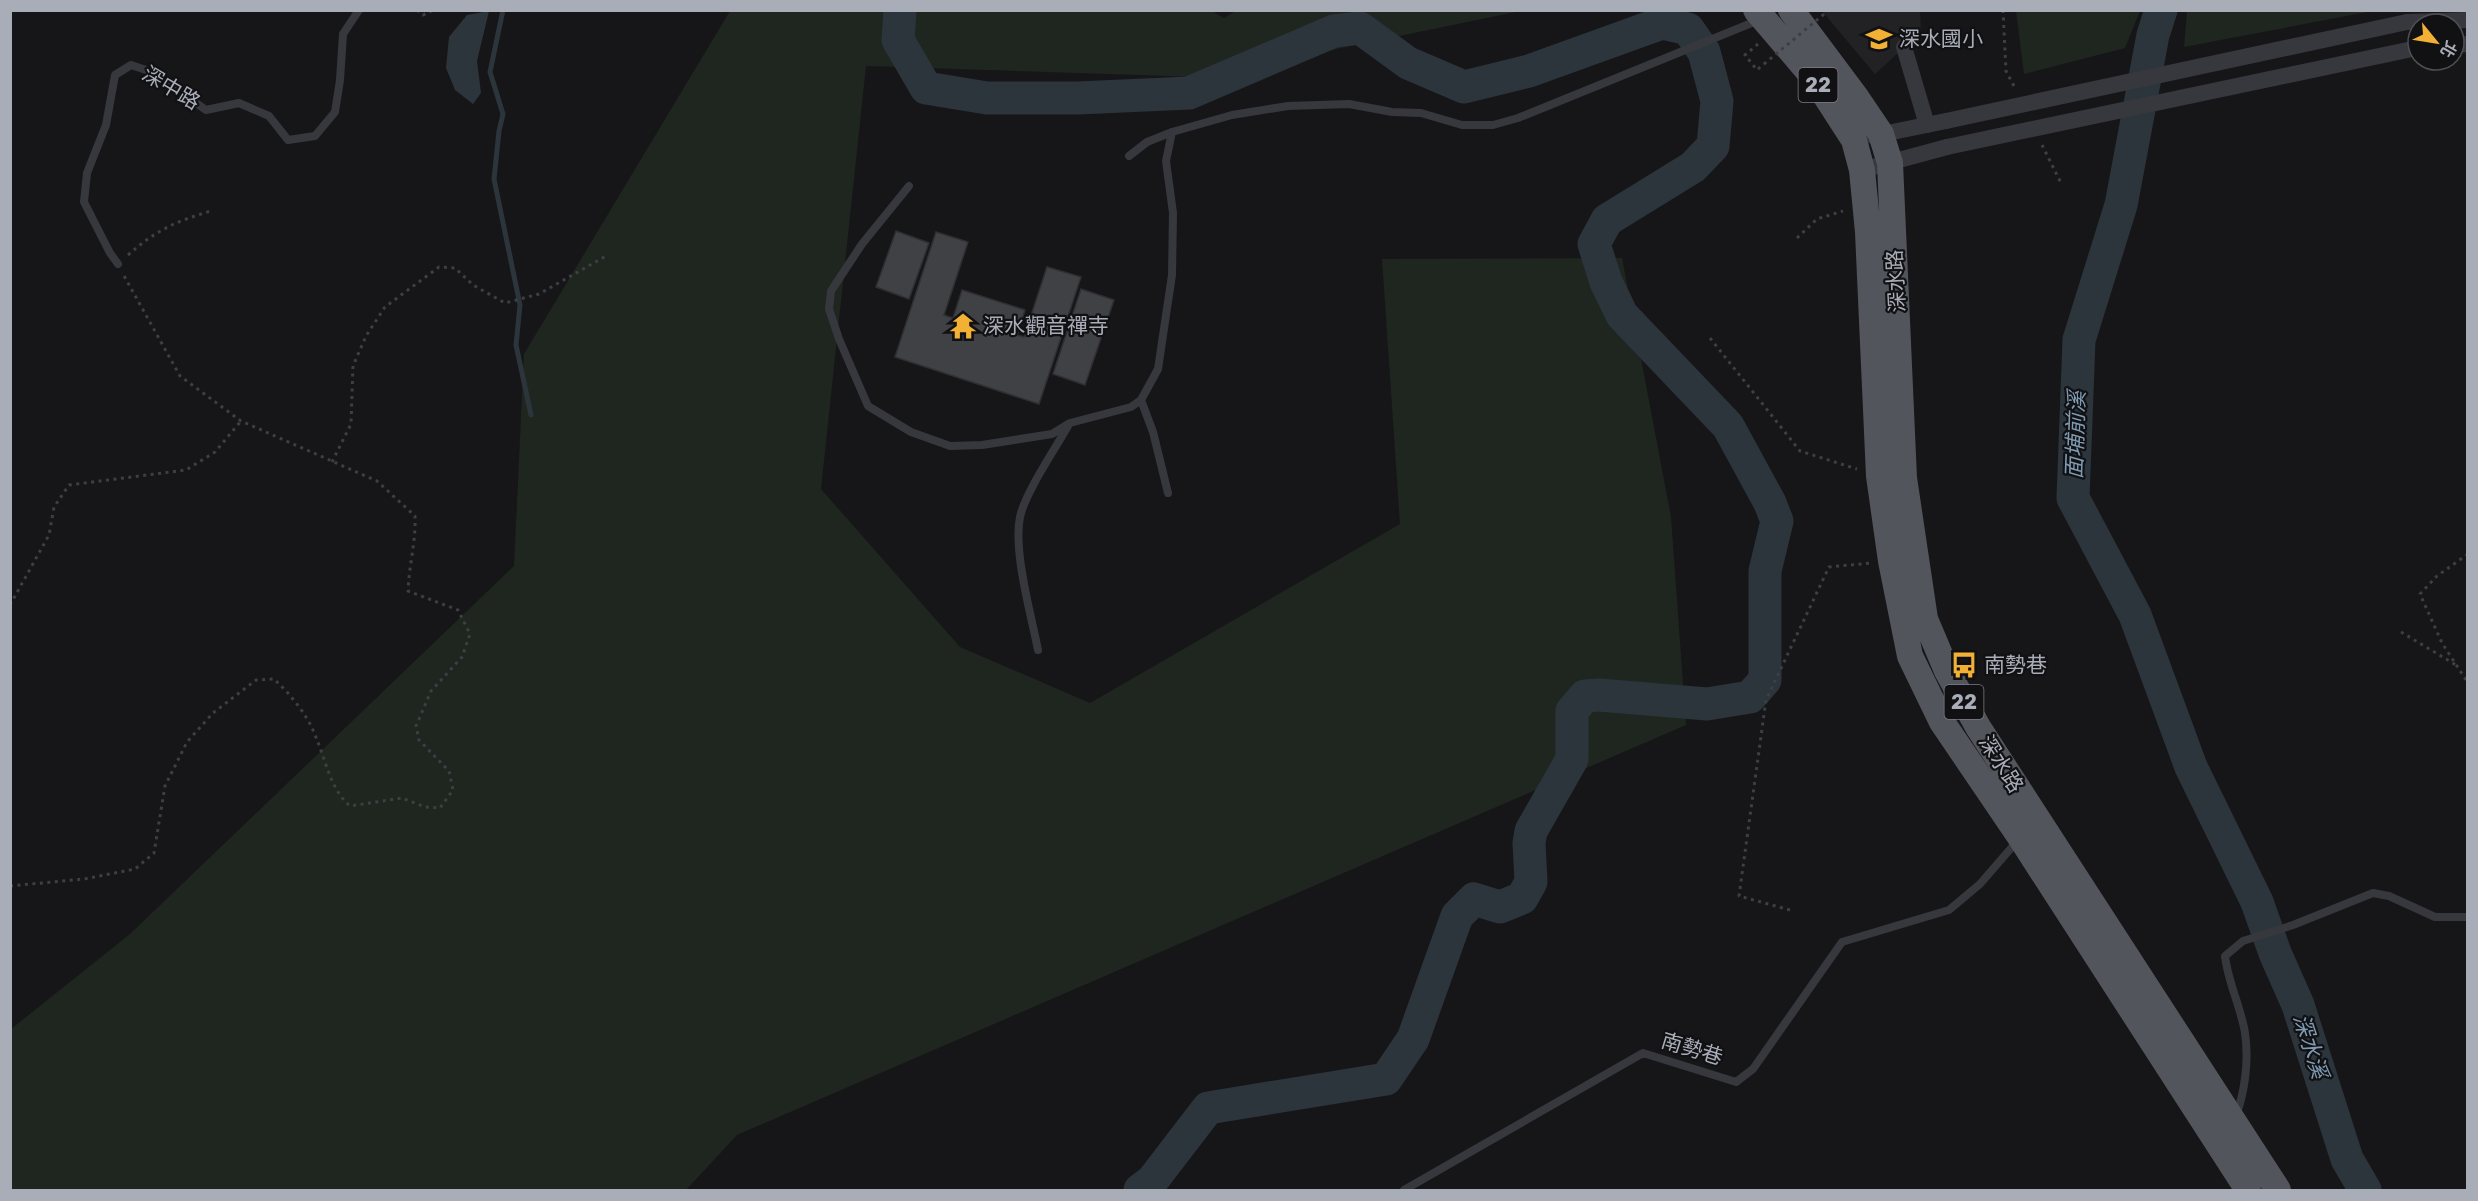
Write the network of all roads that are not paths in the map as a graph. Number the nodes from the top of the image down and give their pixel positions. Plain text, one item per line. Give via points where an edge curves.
1 (359, 10) edge
2 (1791, 10) edge
3 (1764, 13) edge
4 (2406, 22) edge
5 (1904, 47) dead end
6 (2406, 50) edge
7 (1927, 125) junction
8 (1172, 132) junction
9 (1881, 134) junction
10 (1854, 140) junction
11 (1129, 156) dead end
12 (1890, 163) junction
13 (1862, 170) junction
14 (909, 186) dead end
15 (118, 264) road end
16 (1141, 400) junction
17 (1070, 423) junction
18 (1168, 493) dead end
19 (1038, 650) dead end
20 (2030, 831) junction
21 (2468, 917) edge
22 (2234, 1123) junction
23 (1404, 1191) edge
24 (2248, 1191) edge
25 (2278, 1191) edge

1 - 15 lane, 深中路 via 343,34 334,112 315,135 288,140 269,116 239,103 206,110 141,68 131,65 115,75 106,125 87,173 84,202
2 - 9 main road, 22
3 - 8 lane via 1518,118 1493,124 1462,124 1421,113 1348,104 1288,106 1232,115
3 - 10 main road, 22 via 1814,78
4 - 7 street, bridge
5 - 7 street
6 - 12 street, bridge via 1947,147
7 - 9 street
8 - 11 lane via 1147,142
8 - 16 lane via 1166,162 1173,213 1172,275 1158,369
9 - 10 street
9 - 12 main road, 深水路 / 22
10 - 13 main road, 22
12 - 13 street
12 - 20 main road, 深水路 / 22 via 1904,478 1925,619
13 - 20 main road, 深水路 / 22 via 1879,476 1910,656 1942,722
14 - 17 lane via 862,244 831,291 829,309 868,406 911,432 951,446 1052,434
16 - 17 lane via 1131,407
16 - 18 lane
17 - 19 lane via 1020,515 1017,545
20 - 22 main road, 深水路 / 22
20 - 23 lane, 南勢巷 via 1980,884 1949,910 1842,942 1753,1069 1736,1082 1643,1053
20 - 24 main road, 深水路 / 22
21 - 22 lane via 2436,917 2373,893 2243,941 2225,956 2245,1033 2245,1083
22 - 25 main road, 深水路 / 22

